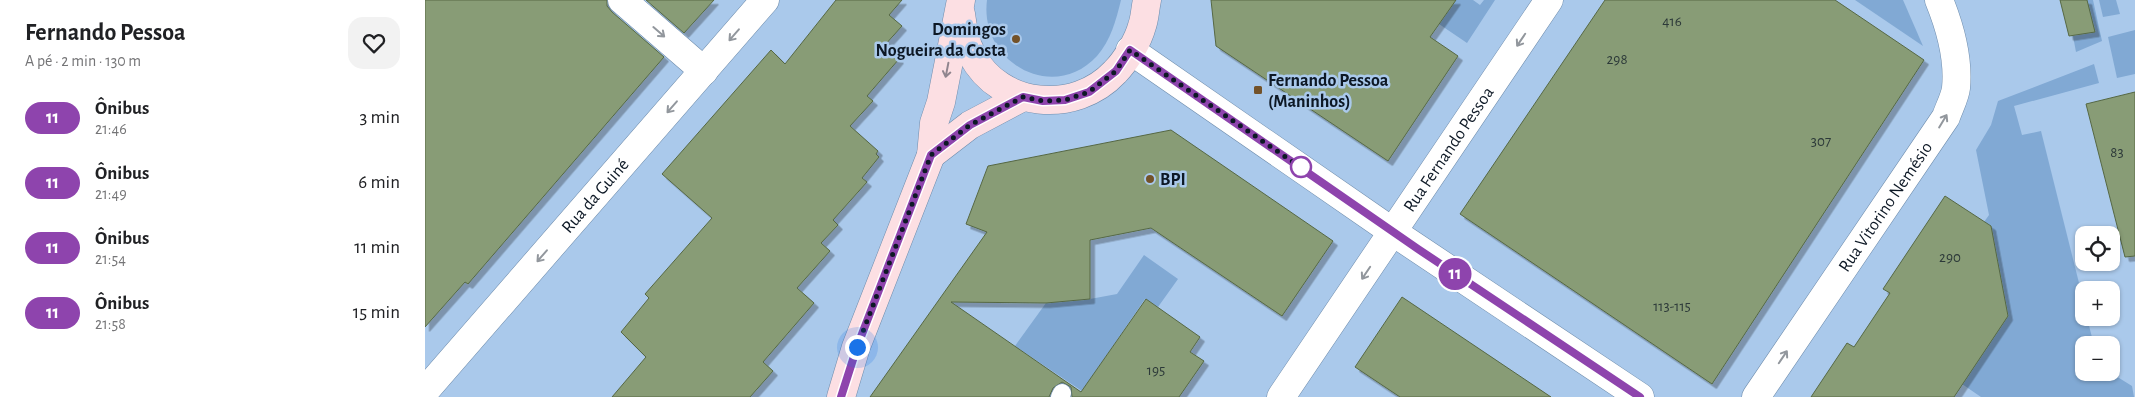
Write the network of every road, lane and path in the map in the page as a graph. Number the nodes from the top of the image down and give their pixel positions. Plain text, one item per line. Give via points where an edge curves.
1 (622, 0) edge
2 (765, 0) edge
3 (1147, 0) edge
4 (1549, 0) edge
5 (1939, 0) edge
6 (960, 1) edge
7 (1130, 50) junction
8 (704, 71) junction
9 (1023, 97) junction
10 (931, 155) junction
11 (1393, 232) junction
12 (425, 391) edge
13 (841, 397) edge
14 (1281, 397) edge
15 (1641, 397) edge
16 (1756, 397) edge

1 -> 8 street
2 -> 8 street, Rua da Guiné
3 - 7 main road via 1142,28
4 -> 11 street, Rua Fernando Pessoa
16 -> 5 street, Rua Vitorino Nemésio via 1946,117 1956,89 1956,64 1951,31
6 - 9 main road via 963,32 972,56 989,78
6 -> 10 main road via 934,123
7 - 9 main road via 1116,71 1089,92 1065,100 1043,101
7 - 11 street
8 -> 12 street, Rua da Guiné
9 - 10 main road via 970,125
10 - 13 main road
11 -> 14 street, Rua Fernando Pessoa
11 - 15 street

